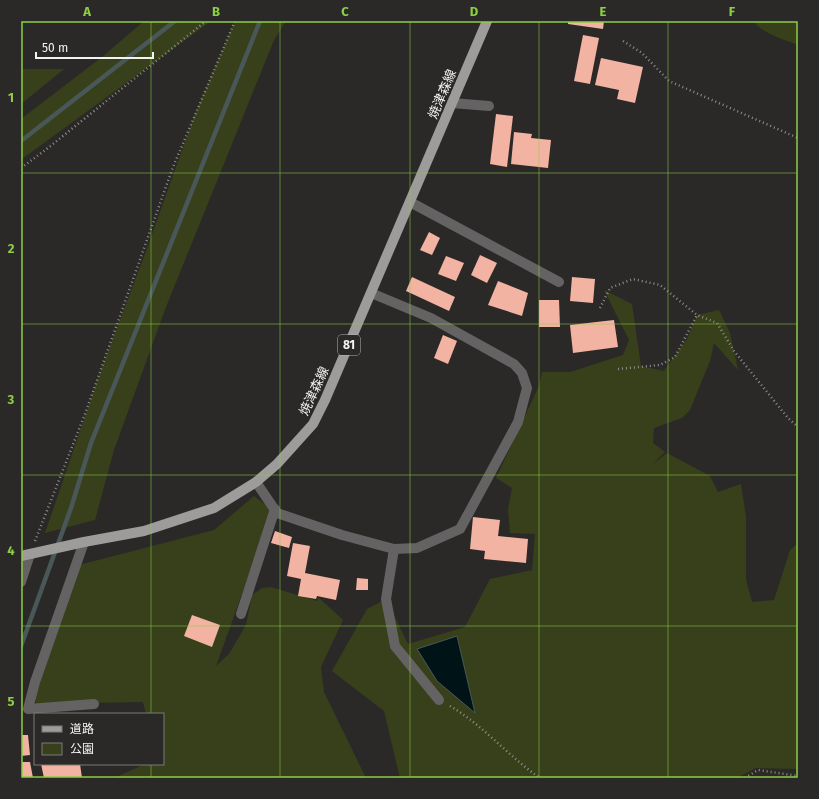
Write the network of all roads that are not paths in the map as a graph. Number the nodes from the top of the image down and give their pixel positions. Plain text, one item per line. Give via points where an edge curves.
1 (487, 21) edge
2 (452, 103) junction
3 (489, 106) dead end
4 (410, 202) junction
5 (559, 282) dead end
6 (371, 293) junction
7 (256, 482) junction
8 (275, 509) junction
9 (84, 542) junction
10 (394, 549) junction
11 (28, 555) edge
12 (21, 582) edge
13 (241, 614) dead end
14 (440, 700) road end
15 (94, 704) dead end

1 - 2 main road, 焼津森線 / 81
2 - 3 street
2 - 4 main road, 焼津森線 / 81
4 - 5 street
4 - 6 main road, 焼津森線 / 81
6 - 7 main road, 焼津森線 / 81 via 313,424 277,464
6 - 10 street via 431,318 514,364 522,373 527,388 518,422 460,529 417,548
7 - 8 street
7 - 9 main road, 焼津森線 / 81 via 214,508 144,531
8 - 10 street via 277,513 342,535
8 - 13 street
9 - 11 main road, 焼津森線 / 81
9 - 15 street via 28,709
10 - 14 street via 386,599 395,646
11 - 12 street

